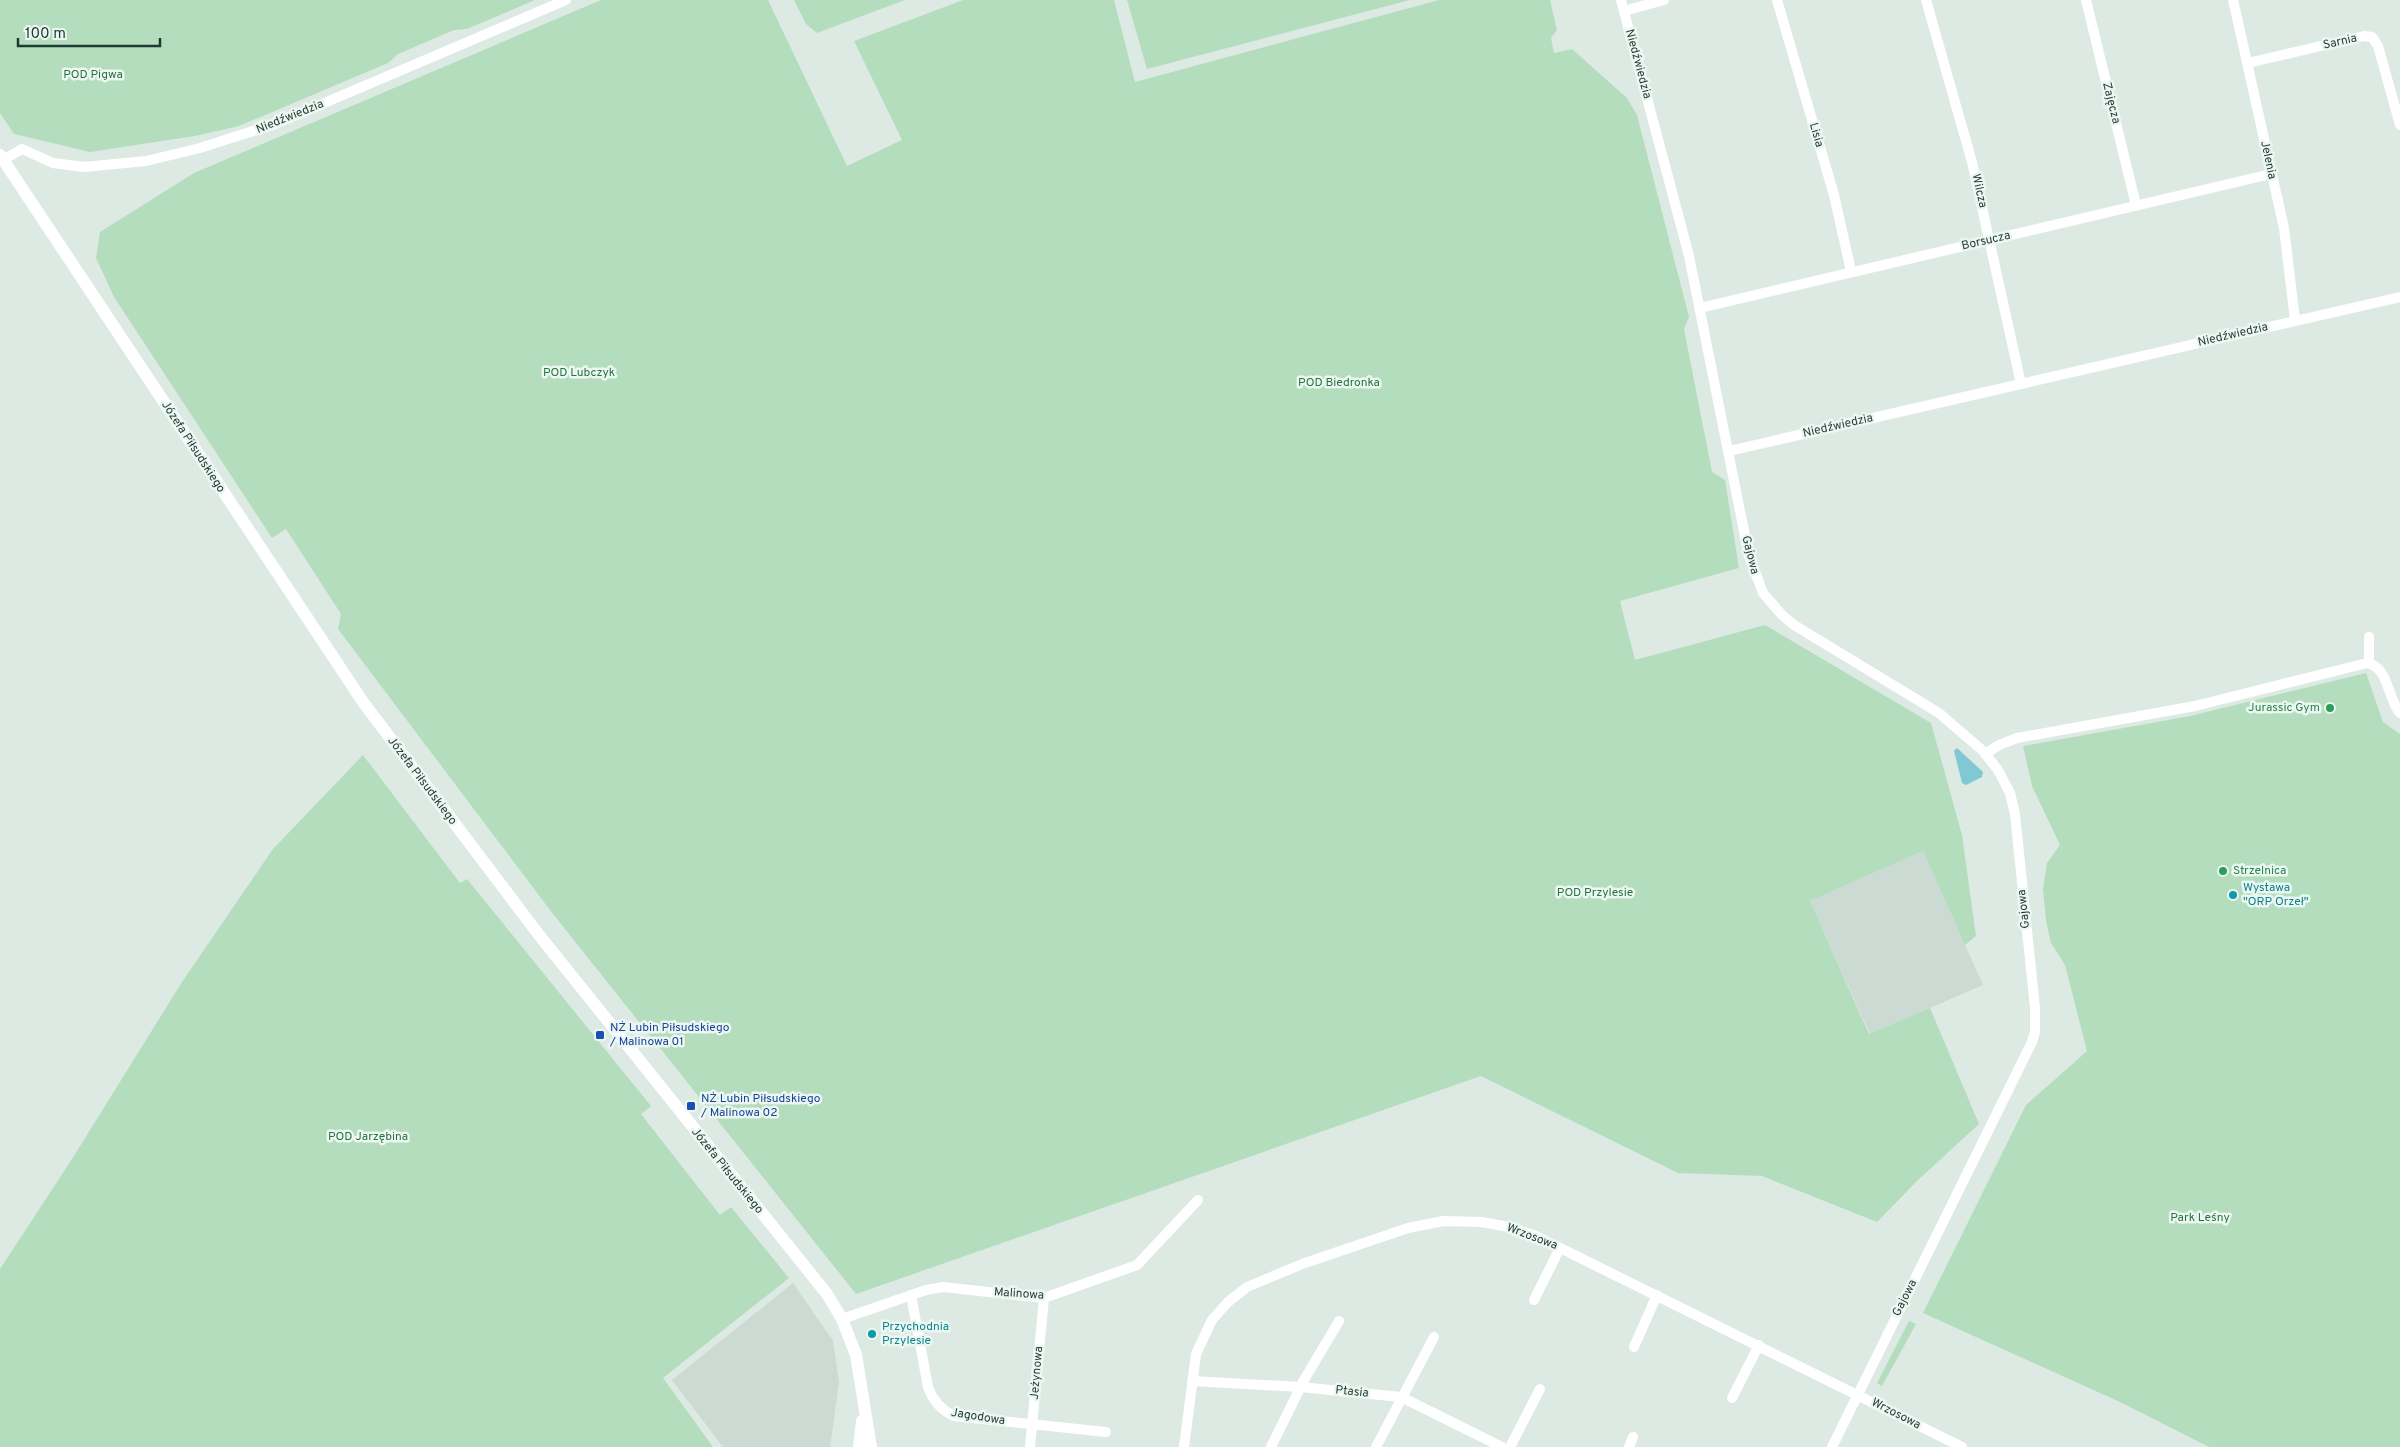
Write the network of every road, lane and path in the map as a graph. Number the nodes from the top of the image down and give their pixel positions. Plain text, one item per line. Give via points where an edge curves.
1 (566, 0) edge
2 (1664, 0) edge
3 (1777, 0) edge
4 (1926, 0) edge
5 (2086, 0) edge
6 (2233, 0) edge
7 (1622, 5) edge
8 (2248, 63) junction
9 (2400, 125) edge
10 (2, 162) edge
11 (2271, 174) junction
12 (2136, 205) junction
13 (1990, 240) junction
14 (1851, 271) junction
15 (2400, 297) edge
16 (1700, 308) junction
17 (2295, 320) junction
18 (2021, 384) junction
19 (1729, 451) junction
20 (2368, 637) dead end
21 (2369, 663) junction
22 (2400, 713) edge
23 (1985, 754) junction
24 (1198, 1200) dead end
25 (1560, 1248) junction
26 (911, 1295) junction
27 (1657, 1295) junction
28 (1044, 1298) junction
29 (1534, 1300) dead end
30 (842, 1318) junction
31 (1339, 1321) dead end
32 (1434, 1337) dead end
33 (1759, 1346) junction
34 (1634, 1347) dead end
35 (1192, 1381) junction
36 (1300, 1387) junction
37 (862, 1388) junction
38 (1540, 1389) dead end
39 (1858, 1395) junction
40 (1401, 1397) junction
41 (1732, 1398) dead end
42 (1032, 1425) junction
43 (1106, 1432) dead end
44 (1633, 1437) dead end
45 (1955, 1445) edge
46 (860, 1447) edge
47 (871, 1447) edge
48 (1030, 1447) edge
49 (1184, 1447) edge
50 (1271, 1447) edge
51 (1376, 1447) edge
52 (1502, 1447) edge
53 (1510, 1447) edge
54 (1629, 1447) edge
55 (1832, 1447) edge

1 - 10 street, Niedźwiedzia via 275,124 200,148 146,161 84,167 53,163 22,149
2 - 7 street
3 - 14 street, Lisia via 1834,195
4 - 13 street, Wilcza via 1972,162
5 - 12 street, Zajęcza
6 - 8 street, Jelenia
7 - 16 street, Niedźwiedzia
8 - 9 street, Sarnia via 2364,36 2372,37 2378,46
8 - 11 street, Jelenia
10 - 30 street, Józefa Piłsudskiego via 363,702 538,936 827,1294
11 - 12 street, Borsucza
11 - 17 street, Jelenia via 2286,238
12 - 13 street, Borsucza
13 - 14 street, Borsucza
13 - 18 street, Wilcza
14 - 16 street, Borsucza
15 - 17 street, Niedźwiedzia
16 - 19 street, Niedźwiedzia
17 - 18 street, Niedźwiedzia
18 - 19 street, Niedźwiedzia
19 - 23 street, Gajowa via 1751,566 1772,604 1794,625 1938,713
20 - 21 street
21 - 22 street via 2381,671
21 - 23 street via 2195,706 2017,738 1999,744
23 - 39 street, Gajowa via 2003,778 2014,807 2035,1032
24 - 28 street, Malinowa via 1137,1265
25 - 27 street, Wrzosowa
25 - 29 street
25 - 35 street, Wrzosowa via 1508,1227 1444,1221 1408,1228 1280,1272 1246,1287 1212,1320 1196,1354
26 - 28 street, Malinowa via 943,1287
26 - 30 street, Malinowa
26 - 42 street, Jagodowa via 928,1387 932,1398 944,1412
27 - 33 street, Wrzosowa
27 - 34 street
28 - 42 street, Jeżynowa
30 - 37 street, Józefa Piłsudskiego via 856,1355
31 - 36 street
32 - 40 street
33 - 39 street, Wrzosowa
33 - 41 street
35 - 36 street, Ptasia
35 - 49 street, Wrzosowa
36 - 40 street, Ptasia
36 - 50 street
37 - 46 street, Józefa Piłsudskiego
37 - 47 street, Józefa Piłsudskiego
38 - 53 street
39 - 45 street, Wrzosowa
39 - 55 street, Gajowa
40 - 51 street
40 - 52 street, Ptasia
42 - 43 street, Jagodowa
42 - 48 street, Jeżynowa
44 - 54 street

